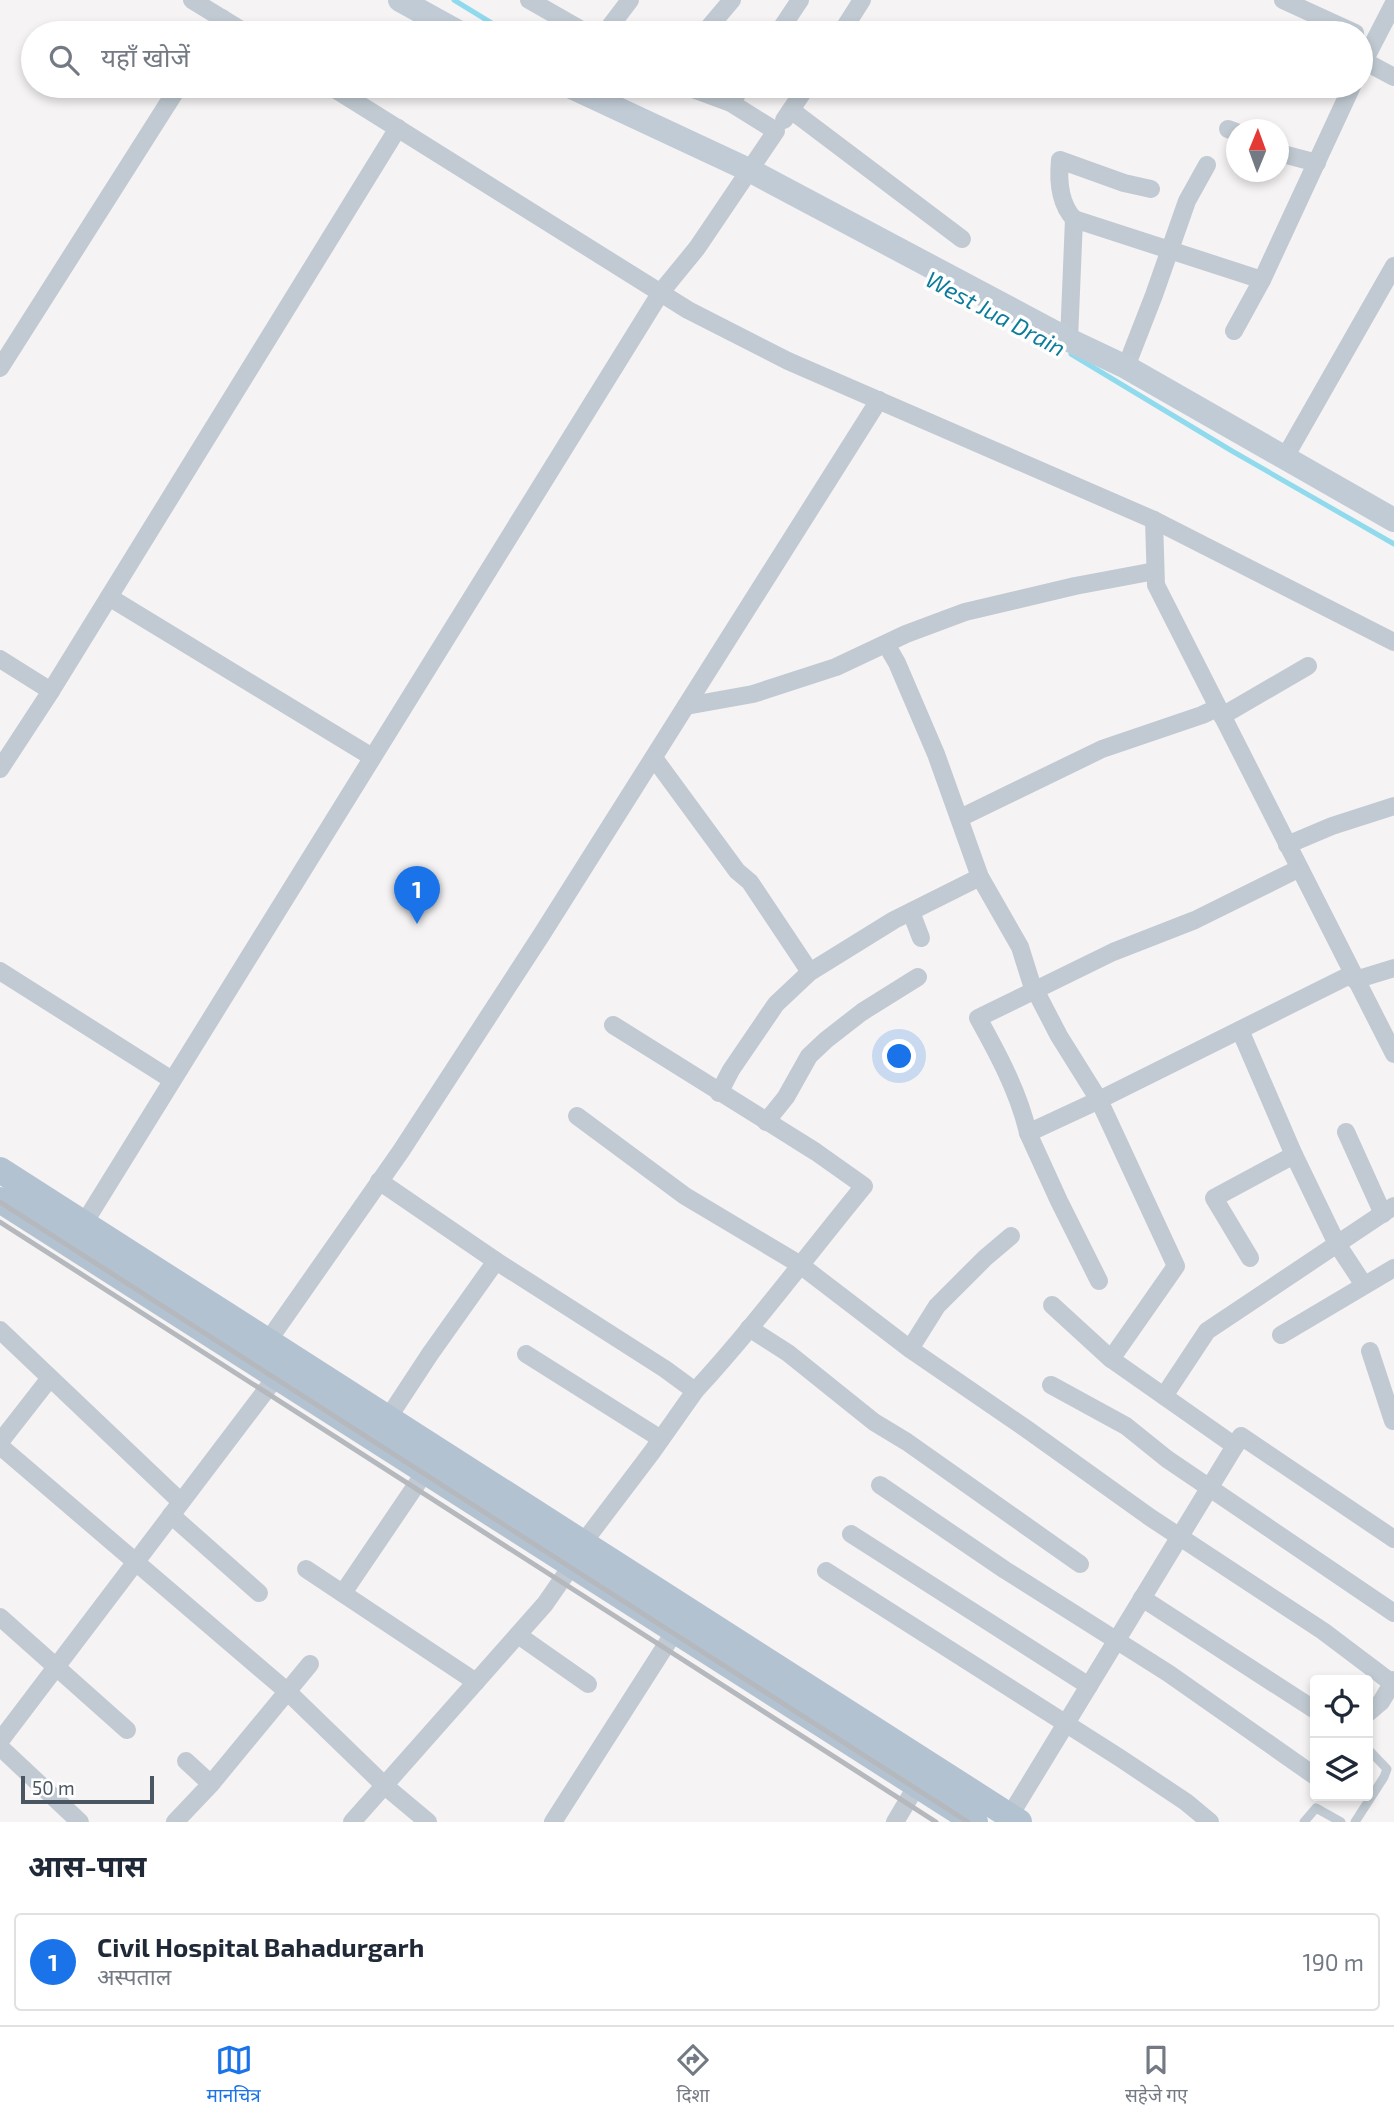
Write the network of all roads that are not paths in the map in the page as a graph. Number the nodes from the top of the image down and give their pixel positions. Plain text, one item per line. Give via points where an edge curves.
1 (192, 0) edge
2 (400, 0) edge
3 (529, 0) edge
4 (630, 0) edge
5 (732, 0) edge
6 (800, 0) edge
7 (862, 0) edge
8 (1283, 0) edge
9 (1394, 4) edge
10 (212, 21) edge
11 (438, 21) edge
12 (566, 21) edge
13 (614, 21) edge
14 (714, 21) edge
15 (786, 21) edge
16 (849, 21) edge
17 (1328, 21) edge
18 (1373, 31) edge
19 (1373, 68) edge
20 (1394, 77) edge
21 (171, 98) edge
22 (349, 98) edge
23 (595, 98) edge
24 (717, 98) edge
25 (734, 98) edge
26 (799, 98) edge
27 (1347, 98) edge
28 (731, 103) junction
29 (791, 110) junction
30 (398, 128) junction
31 (776, 131) junction
32 (1289, 156) edge
33 (1317, 163) junction
34 (1207, 165) dead end
35 (751, 171) junction
36 (1151, 189) dead end
37 (1074, 219) junction
38 (962, 239) dead end
39 (1169, 250) junction
40 (1394, 266) edge
41 (1262, 280) junction
42 (661, 292) junction
43 (1234, 331) dead end
44 (1069, 340) junction
45 (1126, 367) junction
46 (0, 368) edge
47 (879, 400) junction
48 (1284, 459) junction
49 (1154, 520) junction
50 (1394, 520) edge
51 (1155, 571) junction
52 (109, 597) junction
53 (1394, 642) edge
54 (886, 644) junction
55 (0, 659) edge
56 (1308, 666) dead end
57 (51, 691) junction
58 (686, 706) junction
59 (1219, 712) junction
60 (372, 757) junction
61 (654, 758) junction
62 (0, 769) edge
63 (1394, 806) edge
64 (960, 818) junction
65 (1287, 845) junction
66 (1298, 869) junction
67 (981, 877) junction
68 (911, 912) junction
69 (921, 938) dead end
70 (1394, 968) edge
71 (0, 971) edge
72 (810, 972) junction
73 (918, 977) dead end
74 (1353, 977) junction
75 (1035, 989) junction
76 (613, 1026) dead end
77 (1240, 1030) junction
78 (1394, 1054) edge
79 (172, 1080) junction
80 (719, 1093) junction
81 (1099, 1100) junction
82 (577, 1116) dead end
83 (766, 1122) junction
84 (1346, 1132) dead end
85 (1028, 1133) junction
86 (1294, 1154) junction
87 (0, 1170) edge
88 (379, 1181) junction
89 (0, 1200) edge
90 (1388, 1210) edge
91 (77, 1235) junction
92 (1012, 1236) dead end
93 (1338, 1244) junction
94 (1250, 1258) dead end
95 (496, 1261) junction
96 (799, 1264) junction
97 (1394, 1268) edge
98 (1099, 1281) dead end
99 (1364, 1285) junction
100 (1052, 1305) dead end
101 (749, 1328) junction
102 (0, 1330) edge
103 (1281, 1335) dead end
104 (268, 1341) junction
105 (909, 1349) junction
106 (1370, 1351) dead end
107 (526, 1354) dead end
108 (1111, 1359) junction
109 (276, 1377) junction
110 (50, 1378) junction
111 (1051, 1385) dead end
112 (695, 1391) junction
113 (1164, 1396) junction
114 (388, 1418) junction
115 (1394, 1422) edge
116 (661, 1439) junction
117 (0, 1444) edge
118 (1235, 1446) junction
119 (425, 1472) junction
120 (880, 1485) dead end
121 (1210, 1487) junction
122 (176, 1509) junction
123 (851, 1534) dead end
124 (1180, 1536) junction
125 (1394, 1539) edge
126 (577, 1554) junction
127 (136, 1562) junction
128 (1080, 1564) dead end
129 (306, 1569) dead end
130 (826, 1572) dead end
131 (259, 1593) dead end
132 (343, 1593) junction
133 (1142, 1598) junction
134 (1394, 1613) edge
135 (0, 1617) edge
136 (675, 1631) junction
137 (518, 1634) junction
138 (1116, 1641) junction
139 (310, 1664) dead end
140 (56, 1667) junction
141 (1393, 1681) edge
142 (476, 1682) junction
143 (588, 1684) dead end
144 (1089, 1686) junction
145 (289, 1693) junction
146 (1310, 1707) edge
147 (1373, 1709) edge
148 (1065, 1724) junction
149 (127, 1730) dead end
150 (0, 1741) edge
151 (0, 1747) edge
152 (1373, 1754) edge
153 (186, 1761) dead end
154 (1310, 1773) edge
155 (211, 1784) junction
156 (917, 1785) junction
157 (385, 1786) junction
158 (1373, 1794) edge
159 (1369, 1801) edge
160 (1011, 1820) edge
161 (80, 1822) edge
162 (175, 1822) edge
163 (352, 1822) edge
164 (428, 1822) edge
165 (553, 1822) edge
166 (895, 1822) edge
167 (975, 1822) edge
168 (1210, 1822) edge
169 (1304, 1822) edge
170 (1341, 1822) edge
171 (1355, 1822) edge

1 - 10 street
2 - 11 main road
3 - 12 street
4 - 13 street
5 - 14 street
6 - 15 street
7 - 16 street
8 - 17 street
9 - 18 street
19 - 20 street
21 - 46 street
22 - 30 street
23 - 35 main road
24 - 28 street
25 - 28 street
26 - 29 street
27 - 33 street
28 - 31 street
29 - 31 street
29 - 38 street
30 - 42 street
30 - 52 street
31 - 35 street
32 - 33 street
33 - 41 street
34 - 39 street via 1186,201
35 - 42 street
35 - 44 main road
36 - 37 street via 1059,160 1066,210
37 - 39 street
37 - 44 street
39 - 41 street
39 - 45 street
40 - 48 street
41 - 43 street
42 - 47 street via 788,361
42 - 60 street
44 - 45 main road
45 - 48 main road
47 - 49 street
47 - 58 street
48 - 50 main road
49 - 51 street
49 - 53 street
51 - 54 street via 965,612
51 - 59 street via 1156,585
52 - 57 street
52 - 60 street
54 - 58 street via 836,667 753,694
54 - 64 street via 921,717
55 - 57 street
56 - 59 street
57 - 62 street
58 - 61 street
59 - 64 street via 1102,749
59 - 65 street
60 - 79 street
61 - 72 street via 737,871 750,882
61 - 88 street
63 - 65 street
64 - 67 street
65 - 66 street
66 - 74 street
66 - 75 street via 1195,920
67 - 68 street
67 - 75 street via 1020,947
68 - 69 street
68 - 72 street
70 - 74 street
71 - 79 street
72 - 80 street via 776,1004
73 - 83 street via 826,1040
74 - 77 street
74 - 78 street
75 - 81 street
75 - 85 street via 978,1018 1010,1082
76 - 80 street
77 - 81 street
77 - 86 street
79 - 91 street
80 - 83 street
81 - 85 street
81 - 108 street via 1177,1266
82 - 96 street via 685,1196
83 - 96 street via 864,1185
84 - 90 street
85 - 98 street
86 - 93 street
86 - 94 street via 1214,1198
87 - 91 main road
88 - 95 street
88 - 104 street
89 - 91 main road
90 - 93 street
91 - 104 main road
91 - 109 main road
92 - 105 street via 937,1306
93 - 99 street
93 - 113 street via 1207,1331
95 - 112 street
95 - 114 street
96 - 101 street
96 - 105 street
97 - 99 street
99 - 103 street
100 - 108 street
101 - 112 street
101 - 128 street via 789,1353 874,1422
102 - 110 street
104 - 114 main road
105 - 124 street
106 - 115 street
107 - 116 street
108 - 113 street
109 - 119 main road
109 - 122 street
110 - 117 street
110 - 122 street
111 - 121 street via 1126,1426
112 - 116 street
113 - 118 street
114 - 126 main road
116 - 126 street
117 - 127 street
118 - 121 street
118 - 125 street via 1241,1436
119 - 126 main road
119 - 132 street
120 - 138 street
121 - 124 street
121 - 134 street
122 - 127 street
122 - 131 street
123 - 144 street
124 - 133 street
124 - 141 street
126 - 136 main road
126 - 137 street
126 - 160 main road
127 - 140 street
127 - 145 street
129 - 132 street
130 - 148 street
132 - 142 street
133 - 138 street
133 - 146 street
135 - 140 street
136 - 156 main road
136 - 165 street
137 - 142 street
137 - 143 street
138 - 144 street
138 - 154 street
139 - 145 street
140 - 149 street
140 - 150 street
141 - 147 street
142 - 157 street
144 - 148 street
145 - 155 street
145 - 157 street
148 - 160 street
148 - 168 street via 1175,1794
151 - 161 street
152 - 158 lane via 1387,1769
153 - 155 street
155 - 162 street
156 - 166 street
156 - 167 main road
157 - 163 street
157 - 164 street
159 - 171 lane
169 - 170 lane via 1316,1808

